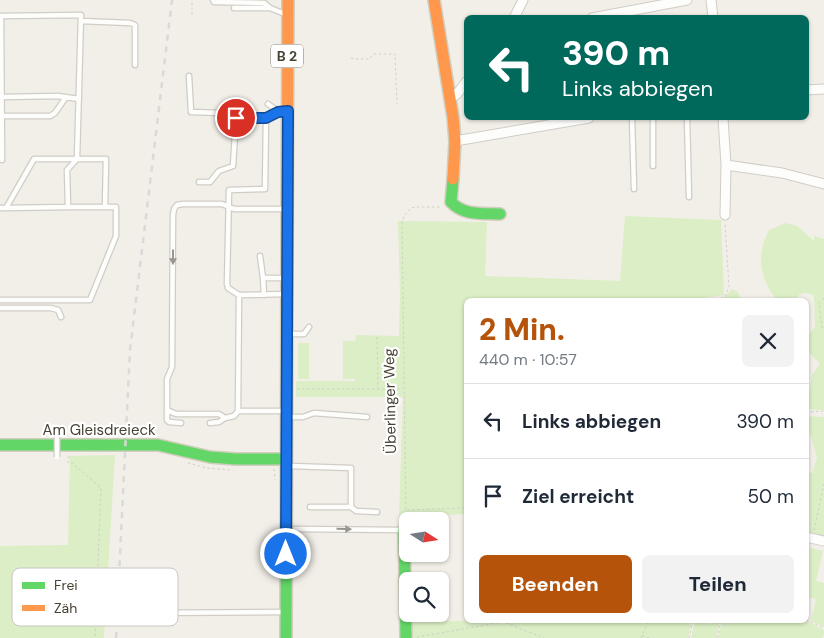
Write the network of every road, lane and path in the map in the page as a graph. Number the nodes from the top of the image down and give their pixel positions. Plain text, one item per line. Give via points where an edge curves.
1 (192, 0) edge
2 (213, 0) edge
3 (288, 0) edge
4 (434, 0) edge
5 (523, 0) edge
6 (687, 0) edge
7 (711, 0) edge
8 (264, 2) edge
9 (234, 8) dead end
10 (270, 8) junction
11 (192, 15) dead end
12 (287, 15) junction
13 (516, 15) edge
14 (608, 15) edge
15 (712, 15) edge
16 (1, 16) edge
17 (80, 21) junction
18 (351, 58) dead end
19 (135, 65) dead end
20 (189, 76) dead end
21 (464, 84) edge
22 (824, 89) edge
23 (809, 90) edge
24 (2, 97) junction
25 (66, 97) junction
26 (451, 98) junction
27 (79, 99) junction
28 (268, 104) dead end
29 (397, 104) dead end
30 (283, 112) junction
31 (2, 116) junction
32 (236, 118) junction
33 (266, 118) junction
34 (577, 120) edge
35 (632, 120) edge
36 (653, 120) edge
37 (687, 120) edge
38 (722, 120) edge
39 (455, 141) junction
40 (77, 159) junction
41 (2, 160) dead end
42 (726, 165) junction
43 (653, 166) dead end
44 (199, 182) dead end
45 (824, 184) edge
46 (634, 189) dead end
47 (689, 198) dead end
48 (451, 202) junction
49 (68, 207) junction
50 (106, 207) junction
51 (228, 207) junction
52 (0, 208) edge
53 (6, 208) junction
54 (287, 208) junction
55 (500, 214) dead end
56 (725, 216) joint
57 (260, 256) dead end
58 (264, 278) junction
59 (287, 278) junction
60 (287, 294) junction
61 (239, 295) junction
62 (264, 295) junction
63 (722, 298) edge
64 (824, 298) edge
65 (0, 300) edge
66 (0, 308) edge
67 (61, 317) dead end
68 (309, 327) dead end
69 (824, 331) edge
70 (286, 334) junction
71 (377, 336) dead end
72 (296, 389) dead end
73 (378, 389) junction
74 (405, 389) junction
75 (167, 410) junction
76 (238, 411) junction
77 (824, 411) edge
78 (809, 412) edge
79 (286, 414) junction
80 (367, 417) dead end
81 (225, 418) junction
82 (181, 423) dead end
83 (210, 423) dead end
84 (57, 437) dead end
85 (0, 445) edge
86 (69, 453) dead end
87 (57, 457) dead end
88 (185, 462) dead end
89 (286, 463) junction
90 (233, 470) dead end
91 (824, 484) edge
92 (350, 506) junction
93 (310, 507) dead end
94 (464, 508) edge
95 (406, 510) joint
96 (377, 512) dead end
97 (295, 528) dead end
98 (399, 530) edge
99 (809, 538) edge
100 (824, 541) edge
101 (405, 562) edge
102 (98, 568) edge
103 (286, 612) junction
104 (178, 613) edge
105 (809, 621) edge
106 (493, 623) edge
107 (508, 623) edge
108 (648, 623) edge
109 (692, 623) edge
110 (720, 623) edge
111 (824, 628) edge
112 (541, 637) edge
113 (641, 637) edge
114 (286, 638) edge
115 (406, 638) edge
116 (414, 638) edge
117 (544, 638) edge
118 (650, 638) edge
119 (689, 638) edge
120 (717, 638) edge

1 - 11 path
2 - 8 lane
3 - 12 street, B 2
4 - 26 street
5 - 13 street
6 - 14 street
7 - 15 street
8 - 10 lane
9 - 10 lane
10 - 12 lane
12 - 30 street, B 2
16 - 17 lane via 81,16
16 - 24 lane
17 - 19 lane via 134,25
17 - 27 lane
18 - 29 path via 369,59 374,54 395,54
20 - 32 lane via 191,112 221,113
21 - 26 street
22 - 23 street
24 - 25 lane
24 - 31 lane
25 - 27 lane
25 - 31 lane via 50,116
26 - 39 street
27 - 40 lane
28 - 30 lane
30 - 33 lane
30 - 54 street, B 2
31 - 41 lane
32 - 33 lane
32 - 44 lane via 233,166 219,171 210,182
33 - 51 lane via 265,189 229,190
34 - 39 street
35 - 46 lane
36 - 43 lane
37 - 47 lane
38 - 42 street
39 - 48 street
40 - 49 lane via 67,170
40 - 50 lane via 106,159
40 - 53 lane via 34,159
42 - 45 street via 782,173
42 - 56 street
48 - 55 street via 465,212
48 - 74 path, Überlinger Weg via 443,207 411,208 402,223
49 - 50 lane
49 - 53 lane
50 - 65 lane via 116,207 116,236 90,300
51 - 54 lane
51 - 61 lane via 227,284
51 -> 75 lane via 183,204 174,209 172,367 167,378
52 - 53 lane
54 - 59 street, B 2
56 - 63 path via 729,287
57 - 58 lane
58 - 59 lane
58 - 62 lane
59 - 60 street, B 2
60 - 62 lane
60 - 70 street, B 2
61 - 62 lane
61 - 76 lane
64 - 69 path via 819,303
66 - 67 lane via 51,308 58,310
68 - 70 lane via 304,334
70 - 79 street, B 2
71 - 73 path
72 - 73 path
73 - 74 path
74 - 95 path, Überlinger Weg
75 - 81 lane via 176,414 219,414
75 - 82 lane via 169,422
76 - 79 lane
76 - 81 lane via 234,416
77 - 78 path
79 - 80 lane
79 - 89 street, B 2
81 - 83 lane
84 - 87 lane, bridge
85 - 89 street, Am Gleisdreieck via 151,444 210,457
86 - 102 path via 68,463 101,488
88 - 90 path
89 - 92 lane via 351,468
89 - 103 street, B 2
91 - 99 path
92 - 93 lane
92 - 96 lane via 356,512
94 - 95 path
97 -> 98 lane
99 - 100 street
101 - 115 street
103 - 104 lane
103 - 114 street, B 2
105 - 111 path
106 - 116 path
107 - 112 path
108 - 113 path
109 - 119 path
110 - 120 path
112 - 117 path
113 - 118 path

